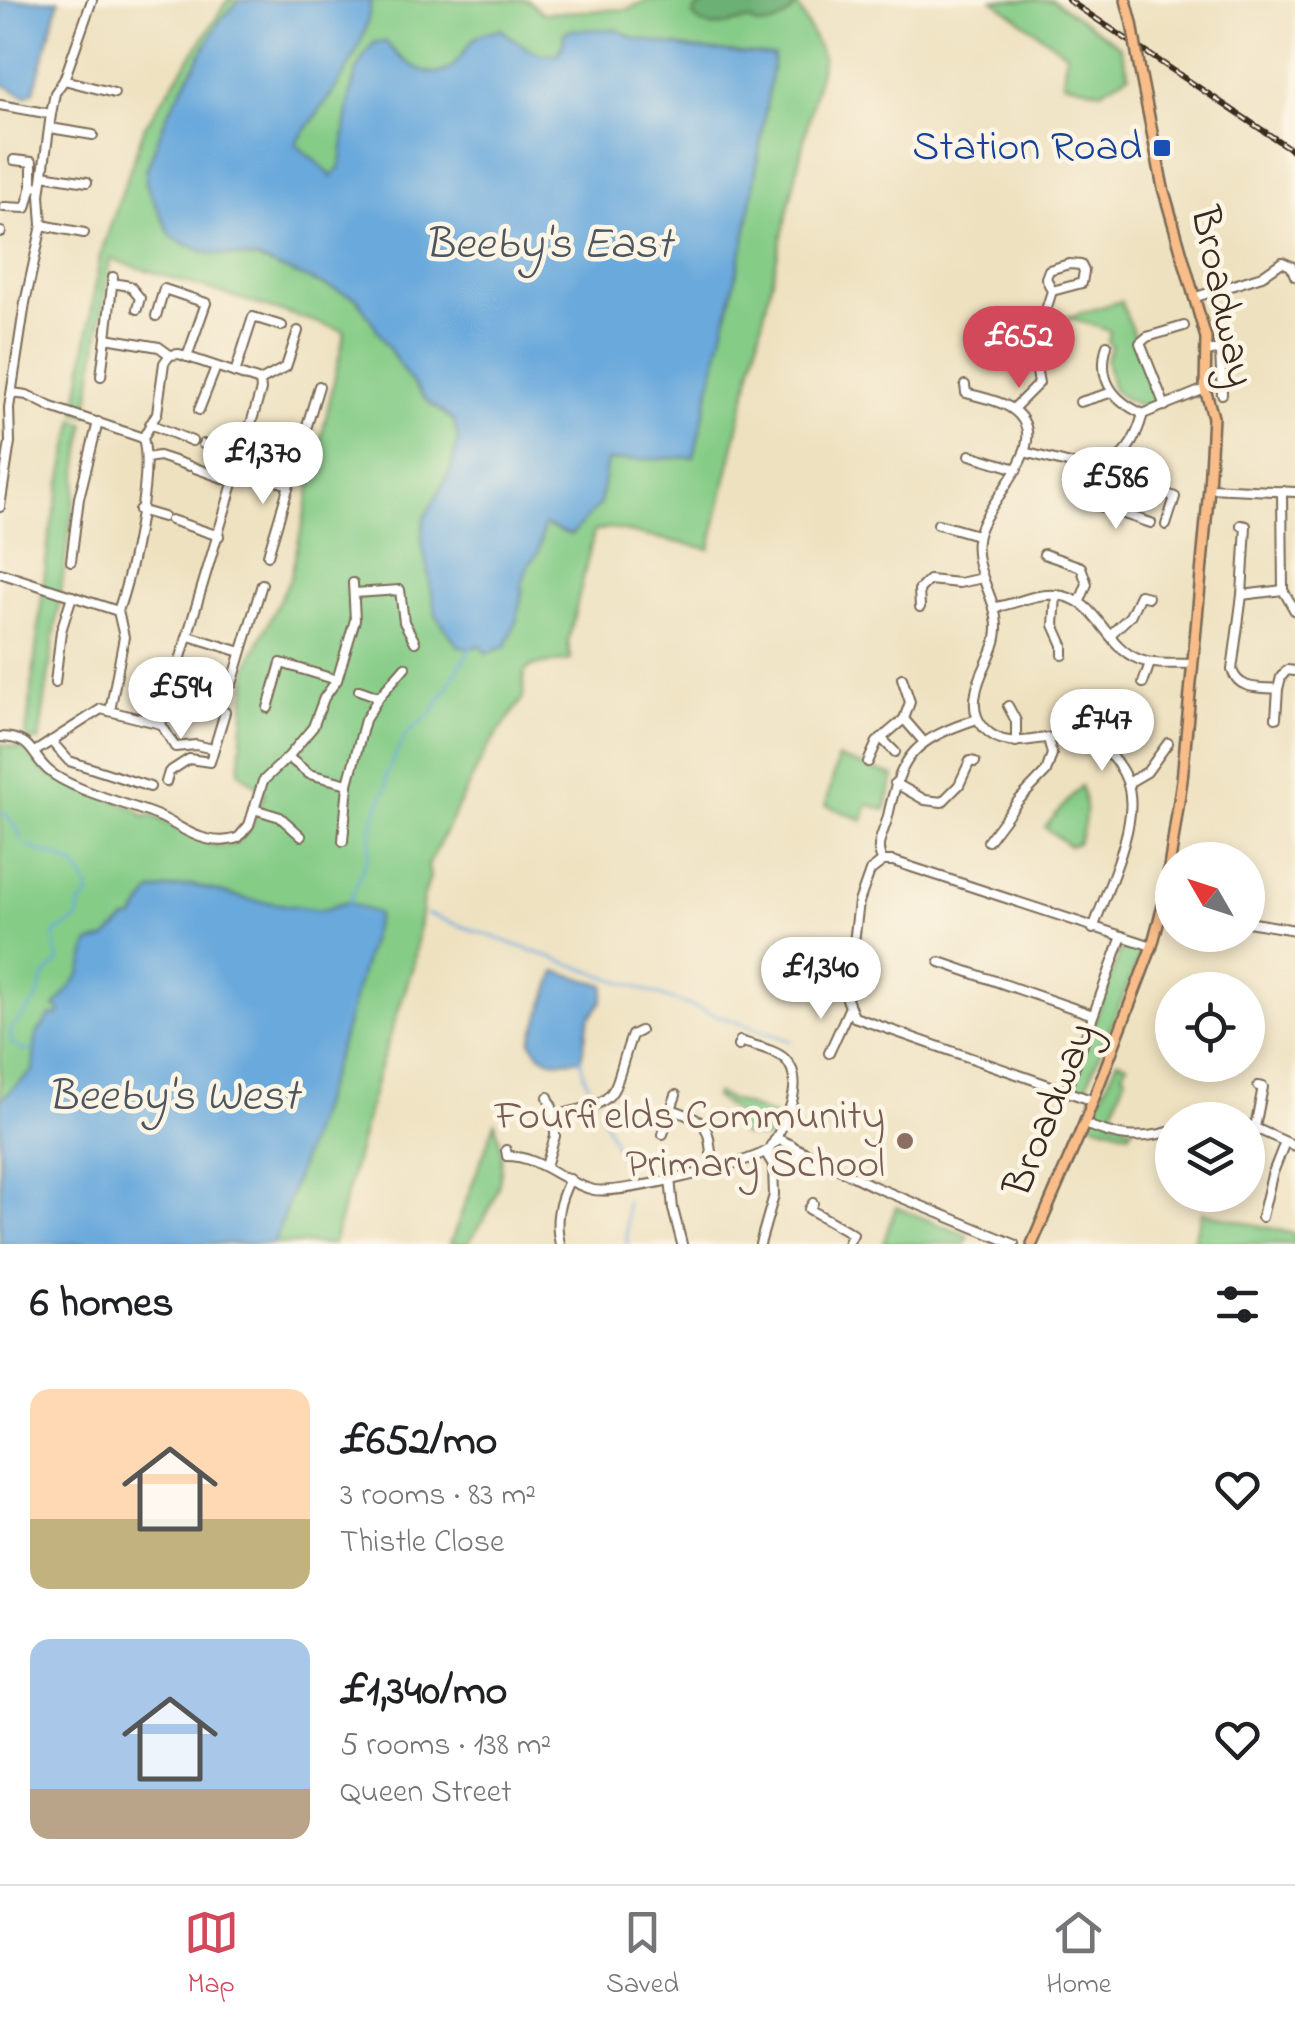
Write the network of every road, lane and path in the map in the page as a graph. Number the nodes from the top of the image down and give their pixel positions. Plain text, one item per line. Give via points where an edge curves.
1 (92, 0) edge
2 (1126, 0) edge
3 (64, 80) junction
4 (114, 93) dead end
5 (0, 105) edge
6 (51, 114) junction
7 (50, 128) junction
8 (92, 135) dead end
9 (14, 160) dead end
10 (43, 176) junction
11 (87, 182) dead end
12 (37, 186) junction
13 (4, 207) dead end
14 (42, 225) junction
15 (84, 233) dead end
16 (1295, 276) edge
17 (1052, 290) junction
18 (1196, 297) junction
19 (138, 309) dead end
20 (242, 314) dead end
21 (156, 316) dead end
22 (253, 317) junction
23 (282, 326) dead end
24 (1184, 326) dead end
25 (298, 331) dead end
26 (106, 338) junction
27 (1107, 345) dead end
28 (1206, 352) junction
29 (170, 355) junction
30 (187, 357) junction
31 (216, 367) junction
32 (236, 373) junction
33 (101, 376) dead end
34 (260, 381) junction
35 (319, 386) dead end
36 (964, 386) dead end
37 (1205, 389) junction
38 (12, 392) junction
39 (1110, 392) junction
40 (1222, 394) dead end
41 (1080, 402) dead end
42 (1164, 406) junction
43 (1012, 409) junction
44 (199, 410) dead end
45 (1143, 414) junction
46 (98, 422) junction
47 (150, 424) junction
48 (142, 438) junction
49 (192, 441) dead end
50 (203, 444) dead end
51 (1024, 452) junction
52 (970, 454) dead end
53 (242, 456) junction
54 (147, 458) junction
55 (1119, 461) junction
56 (3, 467) edge
57 (238, 469) junction
58 (1016, 469) junction
59 (234, 482) junction
60 (1140, 485) junction
61 (289, 486) junction
62 (1210, 488) junction
63 (1282, 491) junction
64 (1295, 492) edge
65 (1094, 504) dead end
66 (0, 507) edge
67 (139, 510) junction
68 (1127, 516) junction
69 (938, 524) dead end
70 (1151, 524) dead end
71 (1166, 524) dead end
72 (1246, 526) dead end
73 (977, 535) junction
74 (219, 536) junction
75 (1282, 536) junction
76 (1295, 536) edge
77 (1042, 554) dead end
78 (268, 556) dead end
79 (71, 561) dead end
80 (0, 573) edge
81 (983, 578) junction
82 (262, 584) dead end
83 (1283, 590) junction
84 (1056, 594) junction
85 (1242, 594) junction
86 (72, 596) junction
87 (1148, 598) dead end
88 (1080, 601) junction
89 (994, 607) junction
90 (920, 608) dead end
91 (118, 611) junction
92 (1295, 612) edge
93 (1111, 634) junction
94 (189, 636) junction
95 (415, 642) dead end
96 (241, 652) junction
97 (1063, 656) dead end
98 (1150, 663) junction
99 (1192, 664) junction
100 (405, 667) dead end
101 (1295, 671) edge
102 (902, 678) dead end
103 (336, 680) junction
104 (55, 683) dead end
105 (232, 684) dead end
106 (1143, 684) dead end
107 (1278, 689) junction
108 (359, 690) dead end
109 (379, 697) junction
110 (1080, 703) dead end
111 (268, 708) dead end
112 (1011, 708) dead end
113 (110, 711) junction
114 (225, 712) dead end
115 (1276, 718) dead end
116 (904, 719) junction
117 (977, 719) junction
118 (161, 724) junction
119 (0, 738) edge
120 (881, 738) junction
121 (1048, 738) junction
122 (52, 740) junction
123 (924, 741) junction
124 (1016, 742) junction
125 (1168, 743) dead end
126 (1099, 746) junction
127 (214, 749) junction
128 (36, 752) junction
129 (895, 752) dead end
130 (288, 757) junction
131 (970, 761) dead end
132 (868, 762) dead end
133 (166, 782) dead end
134 (895, 783) junction
135 (1128, 783) junction
136 (348, 784) junction
137 (150, 787) dead end
138 (254, 809) junction
139 (301, 836) dead end
140 (343, 841) dead end
141 (988, 841) dead end
142 (1175, 842) edge
143 (882, 861) junction
144 (1265, 925) edge
145 (1092, 929) junction
146 (1295, 930) edge
147 (1122, 936) junction
148 (1155, 938) edge
149 (1152, 946) junction
150 (940, 962) dead end
151 (848, 1010) junction
152 (1093, 1015) junction
153 (633, 1032) dead end
154 (738, 1046) dead end
155 (829, 1054) dead end
156 (1258, 1086) dead end
157 (1066, 1091) junction
158 (676, 1094) dead end
159 (548, 1098) dead end
160 (1091, 1100) junction
161 (1258, 1102) edge
162 (669, 1114) junction
163 (555, 1115) junction
164 (784, 1121) junction
165 (1084, 1124) junction
166 (1265, 1133) edge
167 (663, 1134) dead end
168 (1155, 1135) edge
169 (1284, 1142) junction
170 (791, 1144) junction
171 (1295, 1146) edge
172 (771, 1147) junction
173 (506, 1150) dead end
174 (747, 1160) junction
175 (822, 1163) junction
176 (771, 1164) junction
177 (546, 1166) junction
178 (791, 1166) junction
179 (713, 1168) junction
180 (670, 1178) junction
181 (570, 1179) junction
182 (774, 1193) junction
183 (812, 1204) dead end
184 (1266, 1211) dead end
185 (560, 1244) edge
186 (682, 1244) edge
187 (760, 1244) edge
188 (848, 1244) edge
189 (1014, 1244) edge
190 (1032, 1244) edge

1 - 3 street
2 - 18 main road, Broadway, bridge via 1163,188
3 - 4 street
3 - 6 street
5 - 6 street
6 - 7 street
7 - 8 street
7 - 10 street
9 - 12 street via 32,162
10 - 11 street
10 - 12 street
12 - 13 street via 26,208
12 - 14 street
14 - 15 street
14 - 38 street
16 - 18 street via 1282,262 1262,276
17 - 17 street via 1049,270 1080,265 1082,283
17 - 43 street via 1033,351 1039,383
18 - 28 main road, Broadway
19 - 26 street via 140,298 130,286 112,280
20 - 22 street
21 - 30 street via 164,289 210,304
22 - 23 street
22 - 32 street
24 - 42 street via 1140,343
25 - 34 street via 286,367
26 - 29 street
26 - 33 street
27 - 39 street via 1102,364
28 - 37 main road, Broadway
28 - 40 street via 1219,346
29 - 30 street
29 - 47 street
30 - 31 street
31 - 32 street
31 - 44 street
32 - 34 street
34 - 53 street
35 - 61 street
36 - 43 street
37 - 42 street
37 - 62 main road, Broadway via 1213,417
38 - 46 street
38 - 56 street
39 - 41 street
39 - 45 street
42 - 45 street
43 - 51 street via 1027,428
45 - 55 street via 1133,445
46 - 48 street
46 - 79 street
47 - 48 street
47 - 49 street
48 - 54 street
50 - 53 street
51 - 55 street via 1098,472
51 - 58 street
52 - 58 street
53 - 57 street
54 - 59 street via 160,456
54 - 67 street
55 - 60 street
56 - 66 street
57 - 59 street
57 - 61 street
58 - 73 street
59 - 74 street
60 - 68 street
60 - 71 street via 1176,497
61 - 78 street
62 - 63 street
62 - 99 main road, Broadway
63 - 64 street
63 - 75 street
65 - 68 street
67 - 74 street
67 - 91 street
68 - 70 street
69 - 73 street
72 - 85 street
73 - 81 street
74 - 94 street
75 - 76 street
75 - 83 street
77 - 88 street via 1080,568 1087,584
80 - 86 street
81 - 89 street
81 - 90 street via 929,580 919,590
82 - 96 street
83 - 85 street
83 - 92 street
84 - 88 street
84 - 89 street
84 - 97 street via 1054,625
85 - 107 street via 1235,680
86 - 91 street
86 - 104 street
87 - 93 street via 1140,595
88 - 93 street
89 - 117 street via 997,636 976,692
91 - 113 street via 123,644
93 - 98 street via 1130,655
94 - 96 street
94 - 118 street
95 - 103 street via 404,622 400,590 354,588 354,620
96 - 105 street
98 - 99 street
98 - 106 street
99 - 142 main road, Broadway
100 - 109 street
101 - 107 street via 1280,677
102 - 116 street via 910,702
103 - 111 street via 281,663
103 - 130 street via 313,727
107 - 115 street
108 - 109 street
109 - 136 street via 365,720
110 - 126 street via 1111,728
112 - 124 street
113 - 118 street
113 - 122 street via 94,712
114 - 127 street
116 - 120 street
116 - 123 street
117 - 123 street
117 - 124 street via 992,736
118 - 127 street via 175,747
119 - 128 street
120 - 129 street
120 - 132 street
121 - 124 street
121 - 126 street
121 - 141 street via 1046,772
122 - 128 street
122 - 137 street via 69,761
123 - 134 street
125 - 135 street
126 - 135 street
127 - 133 street via 210,762 190,759 169,772
128 - 138 street via 65,780 214,841 238,838
130 - 136 street via 309,774
130 - 138 street via 263,780
131 - 134 street via 942,802
134 - 143 street via 877,849
135 - 145 street via 1130,816
136 - 140 street
138 - 139 street via 280,817
143 - 145 street
143 - 151 street via 870,872 859,902
144 - 146 street
145 - 147 street
147 - 149 street
147 - 152 street
148 - 149 main road, Broadway
149 - 160 main road, Broadway
150 - 152 street
151 - 155 street
151 - 157 street via 862,1021
152 - 157 street
153 - 163 street via 610,1098
154 - 164 street via 740,1041 788,1062 793,1095
156 - 161 street
157 - 160 street
158 - 162 street
159 - 163 street
160 - 165 main road, Broadway
162 - 167 street
162 - 179 street via 700,1120 708,1129
163 - 177 street
164 - 170 street
164 - 172 street
165 - 168 street via 1119,1138
165 - 190 main road, Broadway
166 - 169 street
169 - 171 street
169 - 184 street
170 - 172 street
170 - 175 street
170 - 178 street via 797,1154
172 - 174 street
172 - 176 street
173 - 177 street via 507,1156
174 - 176 street
174 - 179 street
175 - 178 street
175 - 189 street
176 - 178 street
176 - 182 street
177 - 181 street
178 - 182 street
179 - 180 street
180 - 181 street via 614,1192
180 - 186 street
181 - 185 street via 558,1207
182 - 187 street
183 - 188 street via 809,1209 852,1234

